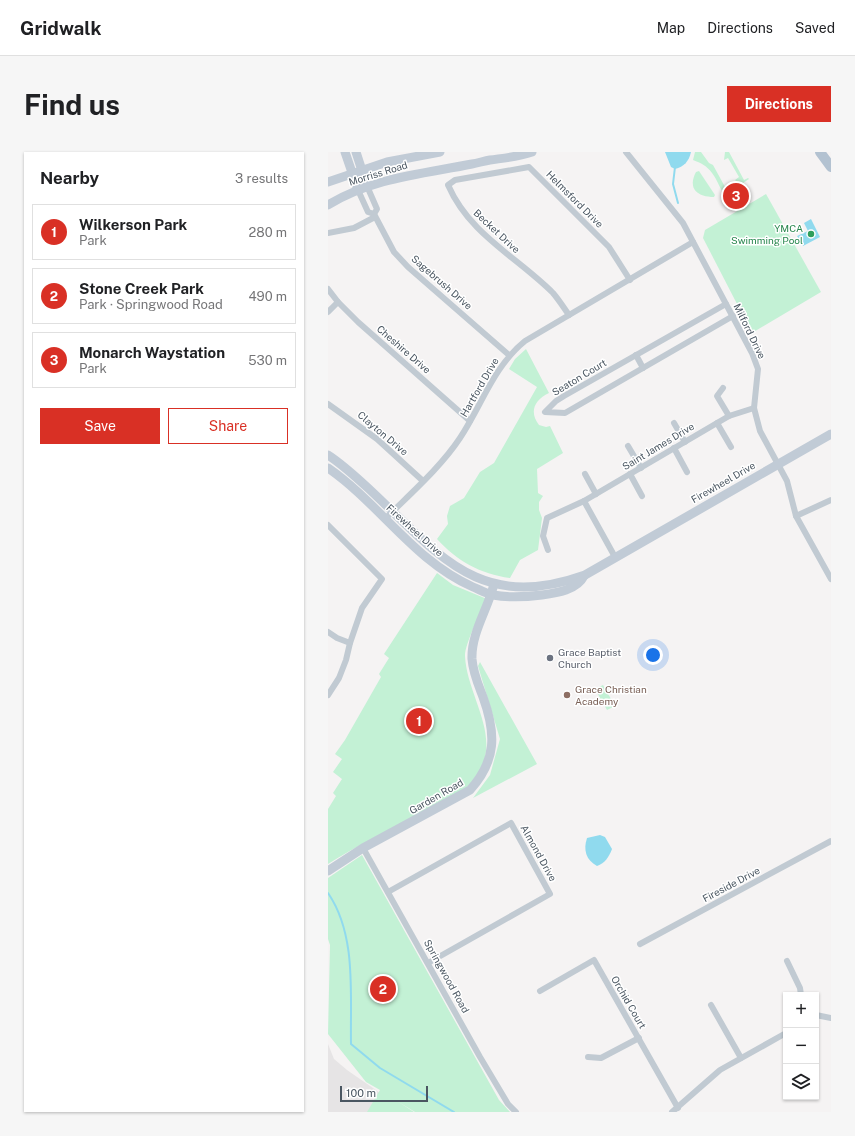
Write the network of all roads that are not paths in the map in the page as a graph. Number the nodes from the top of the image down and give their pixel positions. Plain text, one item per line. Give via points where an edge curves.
1 (345, 152) edge
2 (356, 152) edge
3 (440, 152) edge
4 (532, 152) edge
5 (626, 152) edge
6 (820, 152) edge
7 (488, 156) edge
8 (831, 167) edge
9 (362, 170) junction
10 (352, 173) junction
11 (488, 174) joint
12 (328, 182) edge
13 (368, 186) junction
14 (358, 190) junction
15 (328, 205) edge
16 (375, 216) junction
17 (328, 233) edge
18 (693, 242) junction
19 (630, 280) junction
20 (328, 289) edge
21 (338, 302) junction
22 (726, 304) junction
23 (328, 312) edge
24 (569, 315) junction
25 (733, 316) junction
26 (509, 355) junction
27 (636, 355) junction
28 (643, 368) junction
29 (723, 388) dead end
30 (328, 404) edge
31 (754, 408) junction
32 (729, 416) junction
33 (470, 421) junction
34 (674, 423) dead end
35 (717, 423) junction
36 (831, 434) edge
37 (685, 442) junction
38 (628, 446) dead end
39 (731, 447) dead end
40 (674, 448) junction
41 (328, 455) edge
42 (338, 461) junction
43 (779, 464) junction
44 (641, 468) junction
45 (329, 471) edge
46 (687, 472) dead end
47 (585, 474) dead end
48 (630, 474) junction
49 (423, 481) junction
50 (596, 494) junction
51 (642, 496) dead end
52 (831, 500) edge
53 (584, 501) junction
54 (393, 512) junction
55 (796, 516) junction
56 (385, 519) junction
57 (328, 525) edge
58 (548, 550) dead end
59 (615, 557) junction
60 (585, 575) junction
61 (831, 579) edge
62 (494, 584) junction
63 (492, 595) junction
64 (328, 632) edge
65 (350, 643) junction
66 (328, 695) edge
67 (831, 841) edge
68 (363, 848) junction
69 (331, 869) edge
70 (388, 892) junction
71 (640, 944) dead end
72 (787, 961) dead end
73 (428, 963) junction
74 (540, 991) dead end
75 (801, 992) edge
76 (711, 1005) dead end
77 (819, 1016) edge
78 (831, 1018) edge
79 (783, 1035) edge
80 (638, 1038) junction
81 (588, 1057) dead end
82 (741, 1058) junction
83 (678, 1108) junction
84 (516, 1112) edge
85 (672, 1112) edge

1 - 10 street, Sagebrush Drive
2 - 9 street, Sagebrush Drive
3 - 9 street, Morriss Road via 387,162
4 - 7 street, Morriss Road via 507,159
5 - 18 street, Milford Drive via 683,223
6 - 8 main road
7 - 13 street, Morriss Road
9 - 10 street, Morriss Road
9 - 13 street, Sagebrush Drive
10 - 12 street, Morriss Road
10 - 14 street, Sagebrush Drive
11 - 19 street, Helmsford Drive via 529,167 609,247
11 - 24 street, Becket Drive via 455,180 448,185 456,203 492,242 554,294
13 - 14 street, Morriss Road
13 - 16 street, Sagebrush Drive via 376,209
14 - 15 street, Morriss Road
14 - 16 street, Sagebrush Drive via 368,212
16 - 17 street via 354,228
16 - 26 street, Sagebrush Drive via 394,252 408,267
18 - 19 street, Hartford Drive
18 - 22 street, Milford Drive
19 - 24 street, Hartford Drive
20 - 21 street, Cheshire Drive
21 - 23 street
21 - 33 street, Cheshire Drive
22 - 25 street, Milford Drive
22 - 27 street, Seaton Court
24 - 26 street, Hartford Drive via 525,341
25 - 28 street, Seaton Court
25 - 31 street, Milford Drive via 758,369
26 - 33 street, Hartford Drive
27 - 28 street
27 - 28 street, Seaton Court via 556,401 546,412 564,413
29 - 32 street via 717,396
30 - 49 street, Clayton Drive via 377,439
31 - 32 street, Saint James Drive
31 - 43 street, Milford Drive via 760,431
32 - 35 street, Saint James Drive
33 - 49 street, Hartford Drive via 452,450
34 - 37 street
35 - 37 street, Saint James Drive
35 - 39 street
36 - 43 street, Firewheel Drive
37 - 40 street, Saint James Drive
38 - 44 street
40 - 44 street, Saint James Drive
40 - 46 street
41 - 42 street, Firewheel Drive
42 - 45 street
42 - 54 street, Firewheel Drive
43 - 55 street, Milford Drive via 787,481
43 - 59 street, Firewheel Drive
44 - 48 street, Saint James Drive
45 - 56 street, Firewheel Drive
47 - 50 street
48 - 50 street, Saint James Drive
48 - 51 street
49 - 54 street, Hartford Drive
50 - 53 street, Saint James Drive
52 - 55 street
53 - 58 street, Saint James Drive via 547,518 543,536
53 - 59 street
54 - 56 street, Hartford Drive
54 - 62 street, Firewheel Drive via 427,546 452,565
55 - 61 street, Milford Drive
56 - 63 street, Firewheel Drive via 416,549 444,571
57 - 65 street via 382,579 362,608
59 - 60 street, Firewheel Drive
60 - 62 street, Firewheel Drive via 529,588
60 - 63 street, Firewheel Drive via 580,583 558,593 515,597
62 - 63 street, Garden Road
63 - 68 street, Garden Road via 474,642 472,658 474,674 488,711 492,731 489,760 481,777 470,790
64 - 65 street
65 - 66 street via 339,678
67 - 71 street, Fireside Drive
68 - 69 street, Garden Road
68 - 70 street, Springwood Road
70 - 73 street, Springwood Road
70 - 73 street, Almond Drive via 511,823 550,894
72 - 75 street
73 - 84 street, Springwood Road via 504,1097
74 - 80 street, Orchid Court via 594,960
76 - 82 street
77 - 78 street
79 - 82 street
80 - 81 street via 601,1058
80 - 83 street, Orchid Court
82 - 83 street via 720,1070
83 - 85 street

